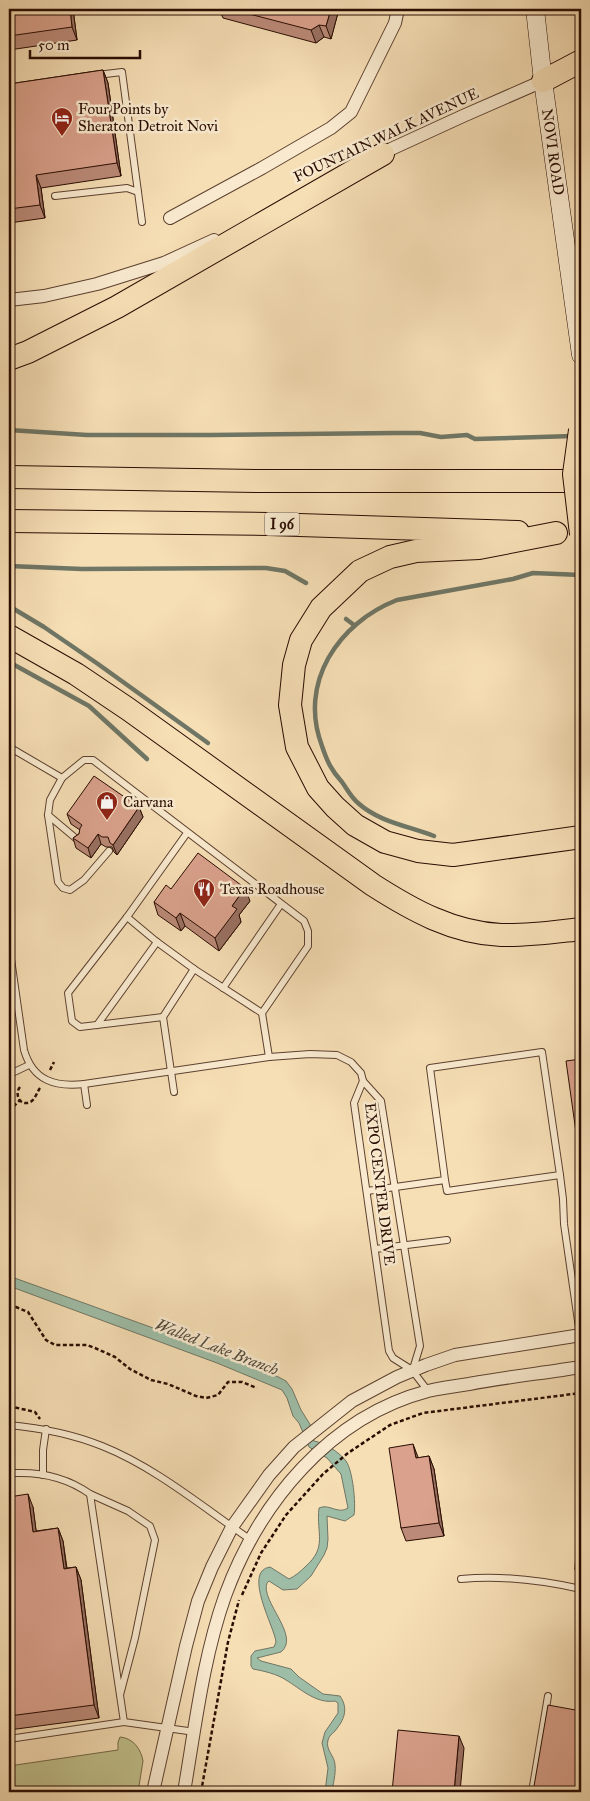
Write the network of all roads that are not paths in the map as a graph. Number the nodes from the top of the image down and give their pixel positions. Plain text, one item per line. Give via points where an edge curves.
1 (398, 9) edge
2 (535, 9) edge
3 (581, 61) edge
4 (94, 76) edge
5 (543, 82) junction
6 (383, 154) junction
7 (138, 192) junction
8 (55, 196) dead end
9 (170, 218) dead end
10 (142, 222) dead end
11 (9, 300) edge
12 (581, 355) edge
13 (9, 359) edge
14 (581, 429) edge
15 (581, 468) edge
16 (9, 477) edge
17 (457, 480) junction
18 (581, 481) edge
19 (9, 521) edge
20 (556, 533) junction
21 (581, 534) edge
22 (9, 636) edge
23 (9, 747) edge
24 (62, 778) junction
25 (48, 815) junction
26 (187, 833) junction
27 (581, 838) edge
28 (79, 840) edge
29 (109, 851) edge
30 (281, 904) junction
31 (127, 917) junction
32 (581, 929) edge
33 (157, 942) junction
34 (9, 945) edge
35 (194, 969) junction
36 (11, 975) edge
37 (223, 988) junction
38 (262, 1013) junction
39 (163, 1017) junction
40 (97, 1025) junction
41 (269, 1057) junction
42 (29, 1064) junction
43 (171, 1071) junction
44 (10, 1074) dead end
45 (363, 1080) junction
46 (84, 1084) junction
47 (174, 1092) dead end
48 (87, 1105) dead end
49 (560, 1175) junction
50 (445, 1180) junction
51 (395, 1188) junction
52 (367, 1191) junction
53 (447, 1240) dead end
54 (404, 1245) junction
55 (375, 1250) junction
56 (581, 1335) edge
57 (581, 1367) edge
58 (412, 1370) junction
59 (428, 1391) junction
60 (9, 1425) edge
61 (46, 1429) junction
62 (14, 1473) dead end
63 (43, 1475) junction
64 (90, 1494) junction
65 (232, 1527) junction
66 (251, 1540) junction
67 (461, 1579) dead end
68 (581, 1589) edge
69 (120, 1695) junction
70 (548, 1696) dead end
71 (124, 1722) junction
72 (167, 1728) junction
73 (195, 1732) junction
74 (9, 1739) edge
75 (153, 1792) edge
76 (184, 1792) edge
77 (532, 1792) edge

1 - 9 street via 396,23 350,112 316,137
2 - 5 main road, NOVI ROAD
3 - 5 highway
4 - 7 lane via 122,72
5 - 6 street, FOUNTAIN WALK AVENUE
5 - 12 main road, NOVI ROAD
6 - 11 street, FOUNTAIN WALK AVENUE via 341,170 219,237 164,263 97,284
6 - 13 highway via 116,307
7 - 8 lane via 127,188
7 - 10 lane
14 - 21 highway, bridge via 574,474
15 - 17 highway via 493,470
16 - 17 highway
17 - 18 highway
19 - 20 highway, I 96 via 268,524
20 - 21 highway, I 96
20 - 27 highway via 479,548 416,551 390,557 360,571 321,608 301,640 294,665 290,705 297,748 318,788 354,825 385,842 418,852 454,855
22 - 32 highway via 76,674 128,709 373,885 423,915 475,932 499,935
23 - 24 lane
24 - 25 lane via 50,800
24 - 26 lane via 84,760 92,760
25 - 28 lane
25 - 29 lane via 58,882 62,888 70,890 84,880
26 - 30 lane
26 - 31 lane
30 - 37 lane
30 - 38 lane via 304,921 308,946
31 - 33 lane
31 - 40 lane via 68,993 72,1021 80,1027
33 - 35 lane
33 - 40 lane
34 - 36 lane
35 - 37 lane
35 - 39 lane
36 - 42 lane
37 - 38 lane
38 - 41 lane
39 - 40 lane
39 - 43 lane
41 - 43 lane
41 - 45 lane via 336,1056 351,1062
42 - 44 lane
42 - 46 lane via 49,1082 66,1086
43 - 46 lane
43 - 47 lane
45 - 51 lane, EXPO CENTER DRIVE via 381,1101
45 - 52 lane, EXPO CENTER DRIVE via 354,1103
46 - 48 lane
49 - 50 lane via 447,1191
49 - 50 lane via 542,1052 430,1068
49 - 56 lane
50 - 51 lane
51 - 52 lane
51 - 54 lane, EXPO CENTER DRIVE
52 - 55 lane, EXPO CENTER DRIVE
53 - 54 lane
54 - 55 lane
54 - 58 lane, EXPO CENTER DRIVE via 420,1346
55 - 58 lane, EXPO CENTER DRIVE via 389,1351 393,1358
56 - 58 street via 455,1355
57 - 59 street
58 - 59 lane, EXPO CENTER DRIVE
58 - 65 street via 352,1401 294,1447 269,1475
59 - 66 street via 397,1402 338,1436 310,1460 285,1489
60 - 61 lane
61 - 63 lane
61 - 65 lane via 103,1446 138,1464
62 - 63 lane
63 - 64 lane
64 - 69 lane
64 - 69 lane via 128,1511 150,1526 155,1540
65 - 66 lane
65 - 72 street via 198,1601
66 - 73 street via 226,1596 212,1640
67 - 68 lane via 490,1576 551,1582
69 - 71 lane
70 - 77 lane
71 - 72 lane
71 - 74 lane
72 - 73 lane
72 - 75 street
73 - 76 street

